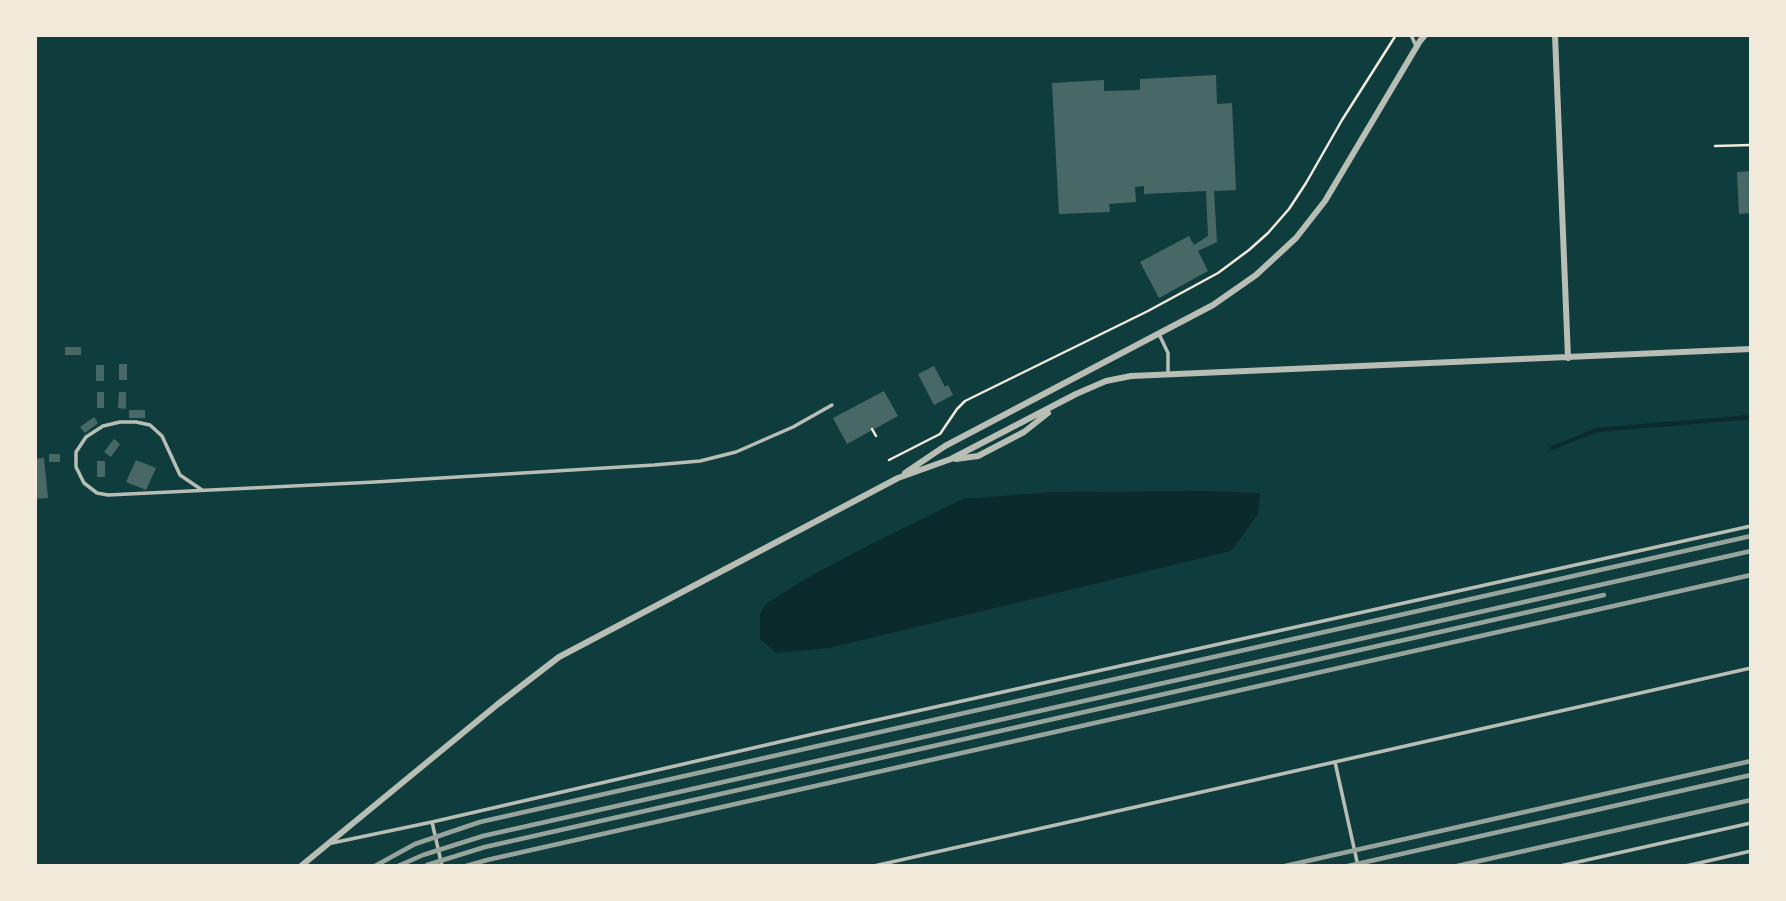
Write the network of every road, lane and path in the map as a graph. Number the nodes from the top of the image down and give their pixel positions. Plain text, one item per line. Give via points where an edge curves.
1 (1396, 35) edge
2 (1411, 35) edge
3 (1425, 35) edge
4 (1555, 35) edge
5 (1416, 48) junction
6 (1751, 145) edge
7 (1715, 146) dead end
8 (1160, 334) junction
9 (1751, 349) edge
10 (1568, 358) junction
11 (1168, 374) junction
12 (832, 405) dead end
13 (872, 429) dead end
14 (876, 436) dead end
15 (889, 460) dead end
16 (898, 478) junction
17 (202, 490) junction
18 (1751, 526) edge
19 (1751, 668) edge
20 (1335, 762) junction
21 (432, 822) junction
22 (1751, 823) edge
23 (328, 844) junction
24 (1751, 851) edge
25 (301, 866) edge
26 (442, 866) edge
27 (873, 866) edge
28 (1358, 866) edge
29 (1560, 866) edge
30 (1686, 866) edge

1 - 15 path via 1294,200 1249,250 1218,274 965,401 940,433
2 - 5 lane
3 - 5 street
4 - 10 street
5 - 8 street via 1311,221 1236,290
6 - 7 path
8 - 11 lane via 1168,353
8 - 16 street via 945,446
9 - 10 street
10 - 11 street
11 - 16 street via 1106,381 951,459
12 - 17 lane via 770,438 700,461
13 - 14 path
16 - 23 street via 559,657
17 - 17 lane via 97,493 84,483 76,467 76,452 86,437 103,426 120,422 150,425 162,436 180,475
18 - 21 lane
19 - 20 lane
20 - 27 lane
20 - 28 lane
21 - 23 lane
21 - 26 lane
22 - 29 lane
23 - 25 street
24 - 30 lane

